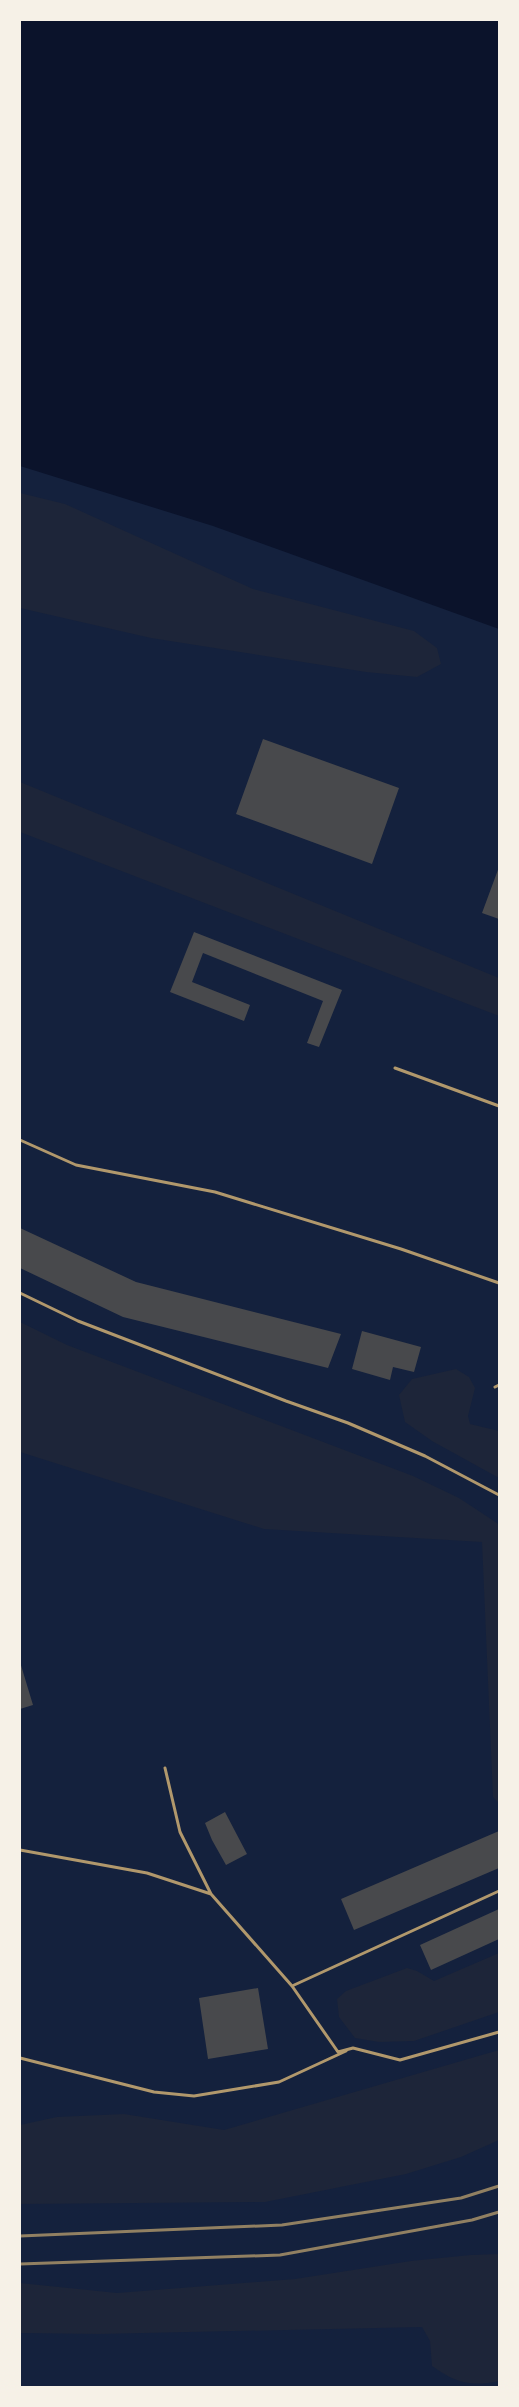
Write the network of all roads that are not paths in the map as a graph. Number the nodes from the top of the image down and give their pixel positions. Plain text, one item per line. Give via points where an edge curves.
1 (395, 1068) dead end
2 (499, 1106) edge
3 (20, 1140) edge
4 (499, 1283) edge
5 (20, 1292) edge
6 (499, 1385) edge
7 (494, 1387) dead end
8 (499, 1495) edge
9 (165, 1768) dead end
10 (20, 1850) edge
11 (499, 1891) edge
12 (211, 1894) junction
13 (292, 1986) junction
14 (499, 2032) edge
15 (353, 2048) junction
16 (20, 2058) edge

1 - 2 lane
3 - 4 lane via 76,1165 215,1192 401,1249
5 - 8 lane via 78,1321 286,1402 348,1423 425,1456
6 - 7 lane
9 - 12 lane via 180,1832
10 - 12 lane via 147,1873
11 - 13 lane
12 - 13 lane
13 - 15 lane via 338,2052
14 - 15 lane via 400,2060
15 - 16 lane via 279,2082 194,2096 154,2092

